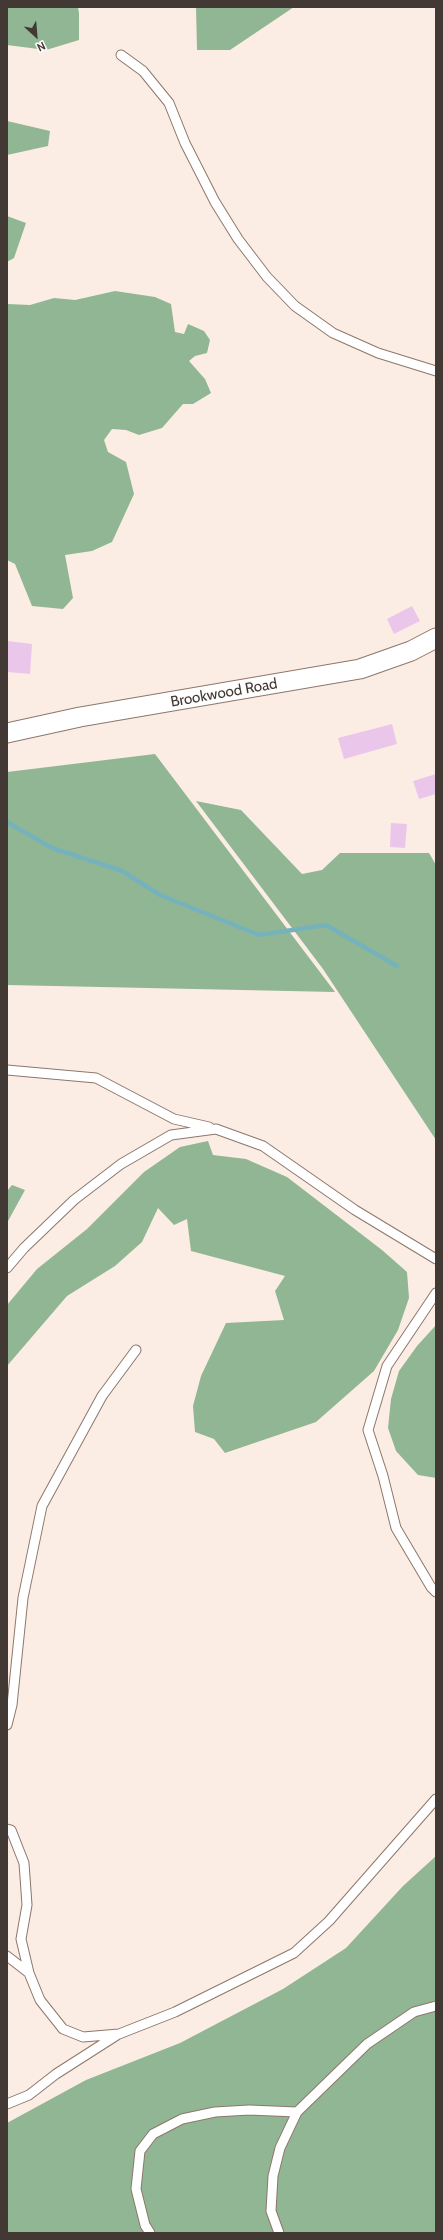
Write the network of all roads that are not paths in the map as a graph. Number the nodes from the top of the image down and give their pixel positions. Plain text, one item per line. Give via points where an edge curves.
1 (121, 55) dead end
2 (436, 371) edge
3 (436, 638) edge
4 (7, 733) edge
5 (7, 1070) edge
6 (216, 1129) junction
7 (436, 1259) edge
8 (7, 1268) edge
9 (436, 1293) edge
10 (136, 1350) dead end
11 (436, 1592) edge
12 (7, 1725) edge
13 (436, 1800) edge
14 (7, 1829) edge
15 (7, 1956) edge
16 (29, 1973) junction
17 (436, 2006) edge
18 (119, 2034) junction
19 (7, 2104) edge
20 (297, 2112) junction
21 (150, 2233) edge
22 (279, 2233) edge

1 - 2 lane via 143,71 169,103 185,143 215,202 238,239 267,277 295,306 333,332 378,353
3 - 4 street, Brookwood Road via 411,651 360,669 80,717
5 - 6 lane via 96,1078 174,1119
6 - 7 lane via 263,1146 355,1210
6 - 8 lane via 171,1134 121,1164 74,1200
9 - 11 lane via 387,1366 368,1430 396,1528
10 - 12 lane via 102,1396 42,1506 23,1598 12,1705
13 - 18 lane via 329,1922 294,1953 176,2012
14 - 16 lane via 11,1830 24,1864 27,1905 21,1939
15 - 16 lane
16 - 18 lane via 40,2000 62,2029 84,2037
17 - 20 lane via 414,2012 367,2044
18 - 19 lane via 56,2074 29,2095
20 - 21 lane via 215,2112 182,2119 153,2134 140,2150 136,2189 145,2225
20 - 22 lane via 280,2148 273,2176 271,2211

